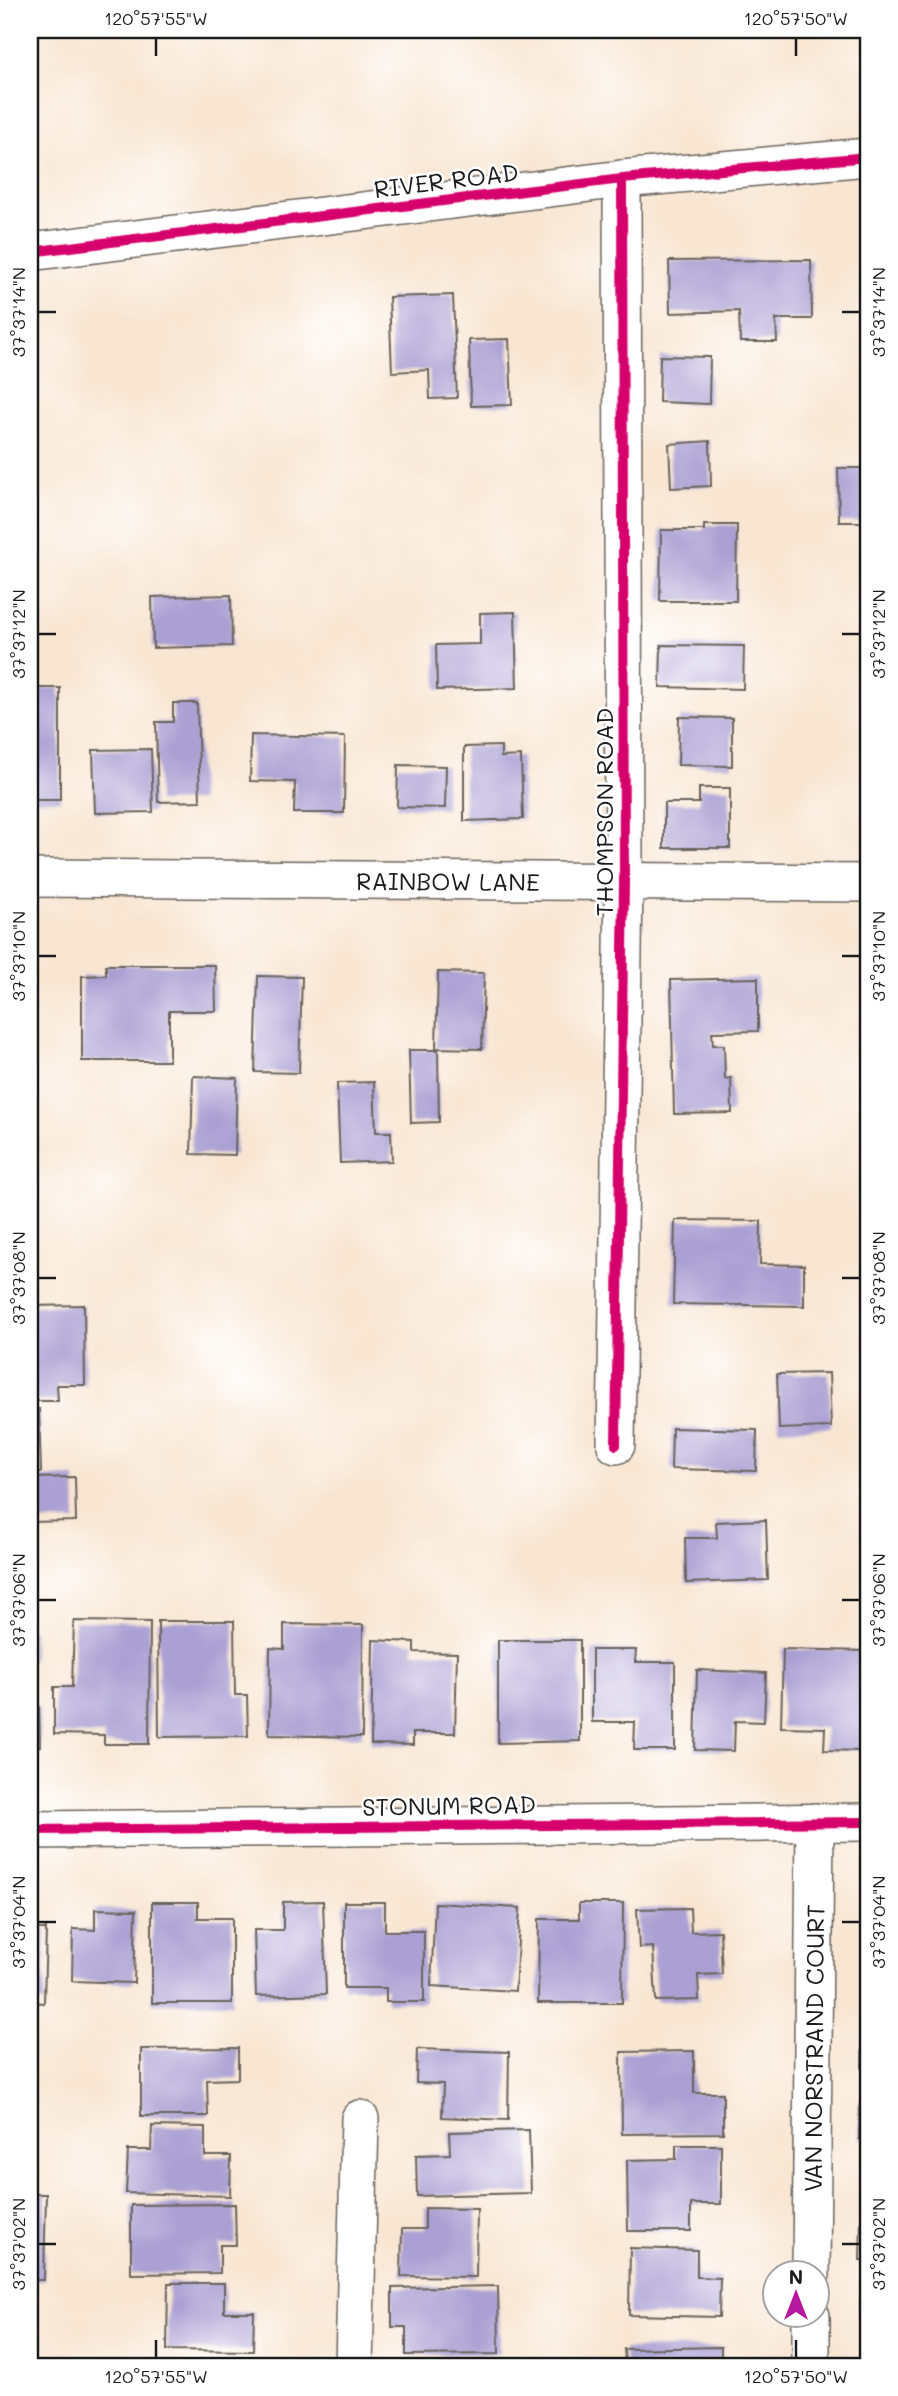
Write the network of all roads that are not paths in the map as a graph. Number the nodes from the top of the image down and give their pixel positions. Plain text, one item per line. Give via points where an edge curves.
1 (868, 157) edge
2 (622, 179) junction
3 (30, 252) edge
4 (30, 878) edge
5 (624, 881) junction
6 (868, 883) edge
7 (617, 1445) dead end
8 (815, 1822) junction
9 (868, 1822) edge
10 (30, 1830) edge
11 (360, 2119) dead end
12 (811, 2260) edge
13 (811, 2330) edge
14 (354, 2366) edge
15 (811, 2366) edge

1 - 2 street, RIVER ROAD
2 - 3 street, RIVER ROAD
2 - 5 street, THOMPSON ROAD
4 - 5 street, RAINBOW LANE
5 - 6 street, RAINBOW LANE
5 - 7 street, THOMPSON ROAD
8 - 9 street, STONUM ROAD
8 - 10 street, STONUM ROAD
8 - 12 street, VAN NORSTRAND COURT
11 - 14 street
13 - 15 street

